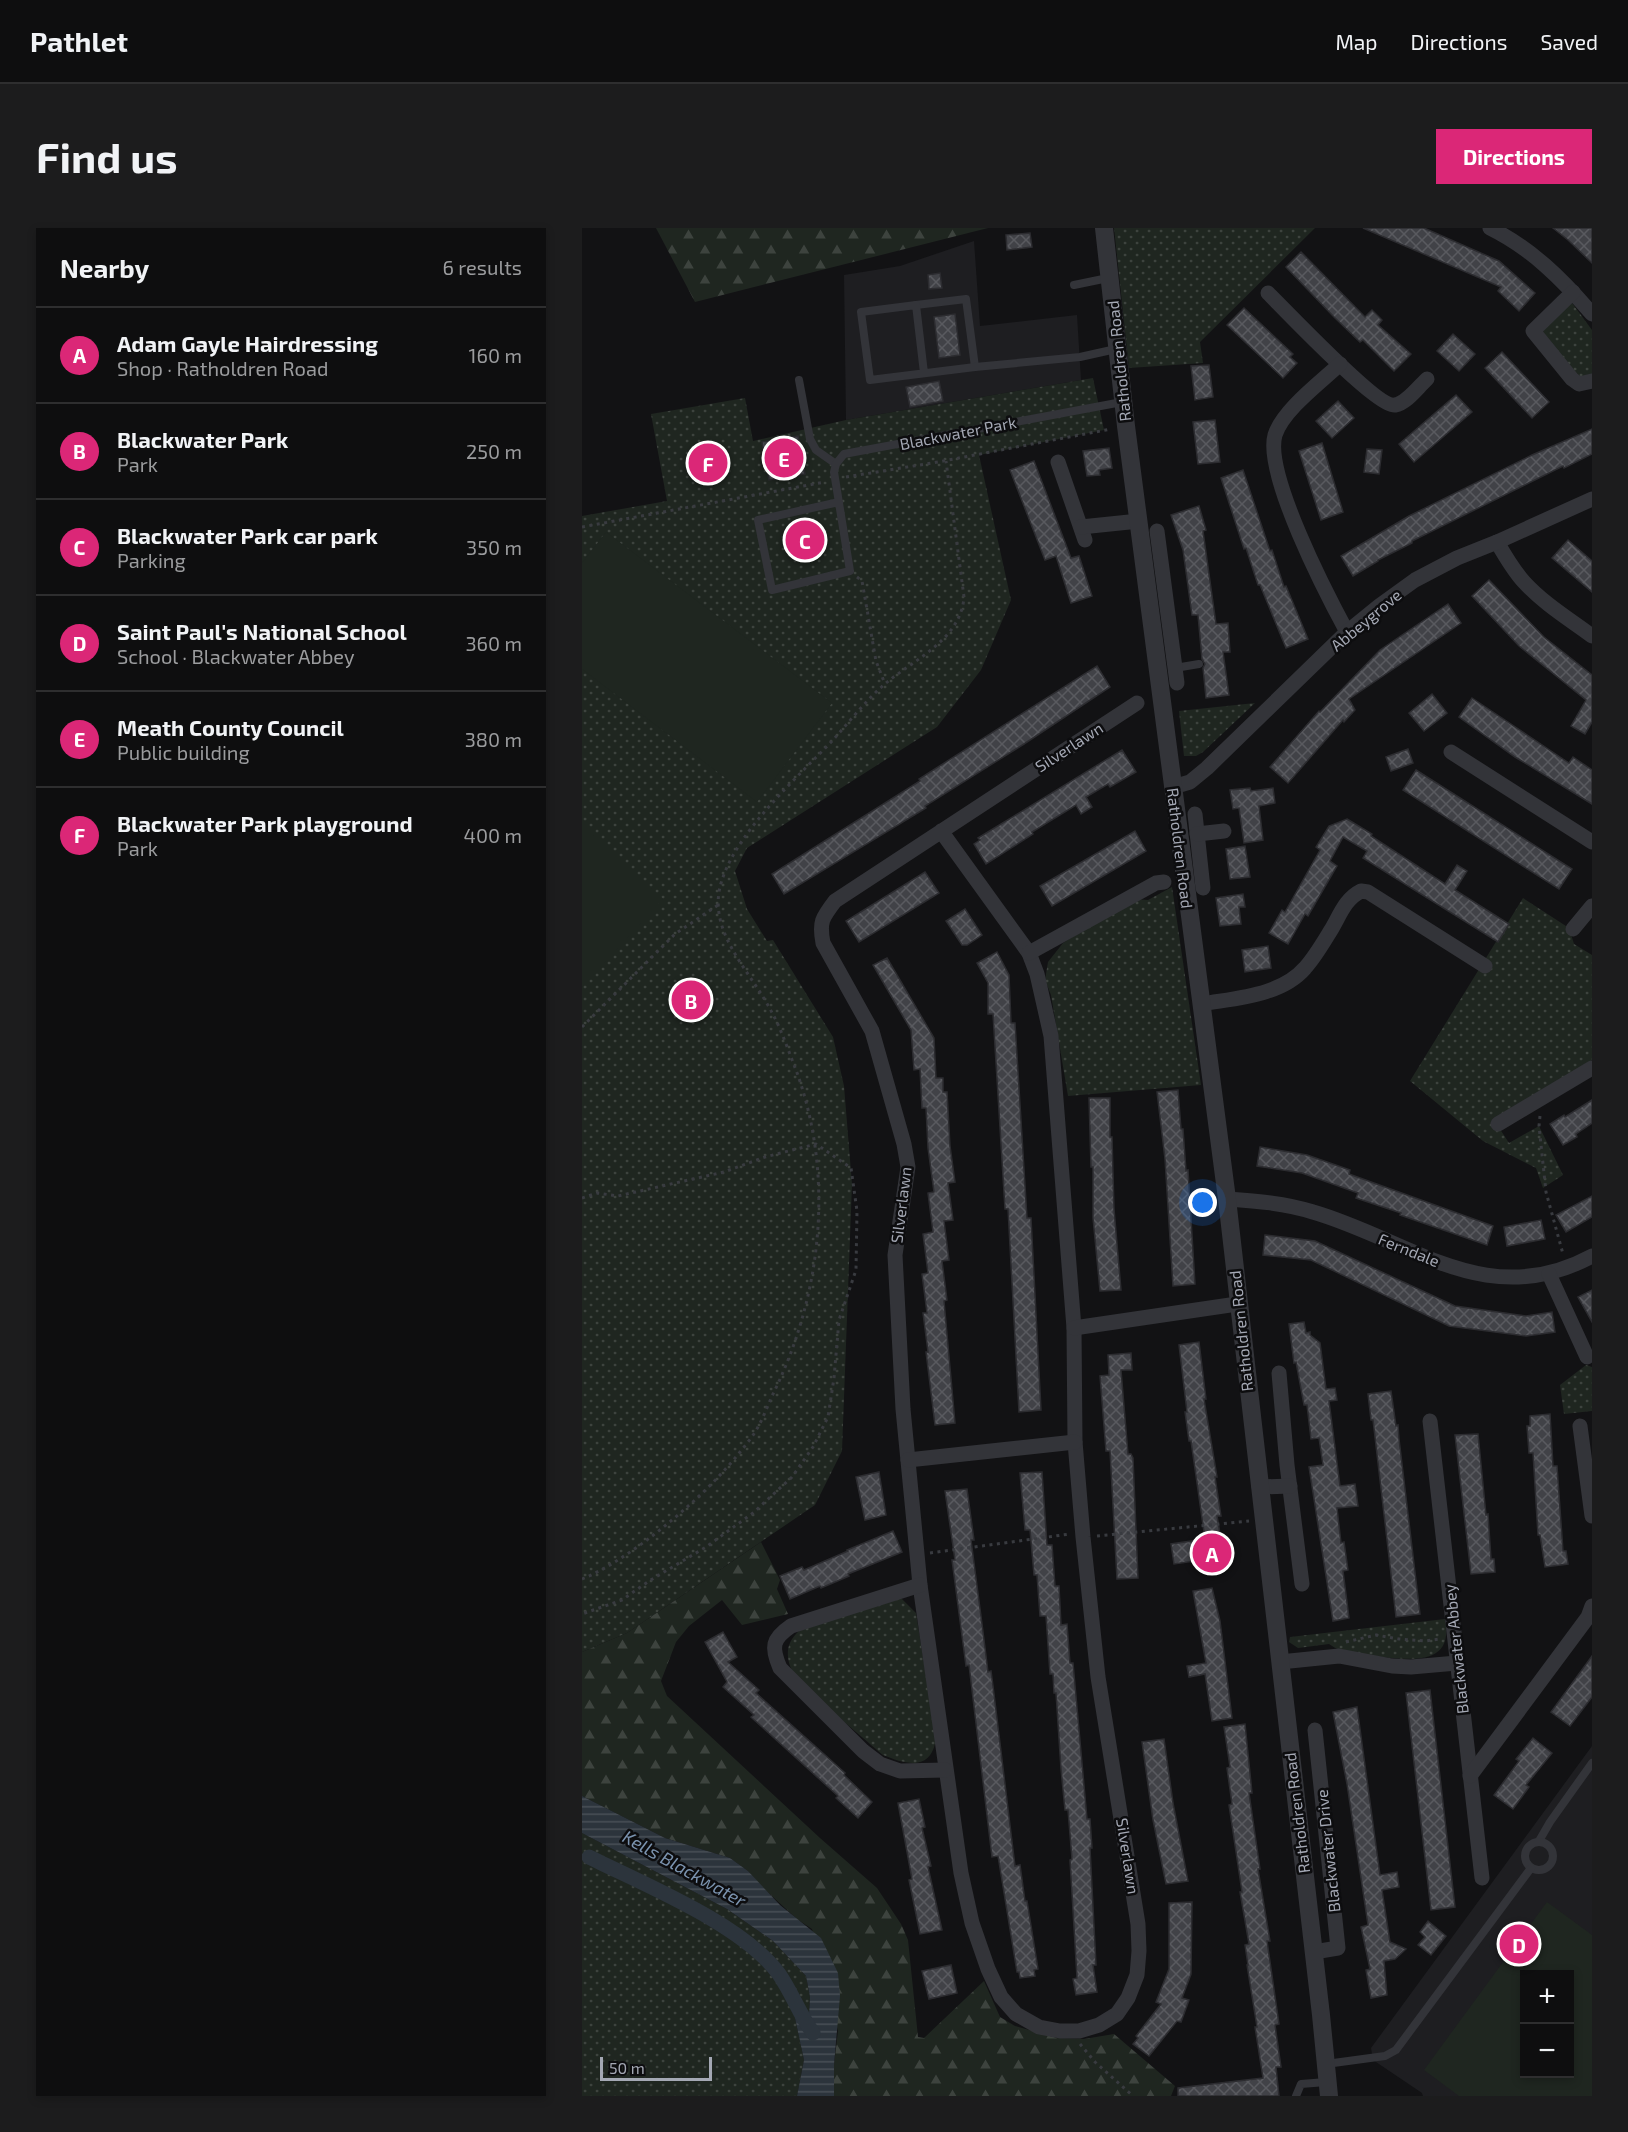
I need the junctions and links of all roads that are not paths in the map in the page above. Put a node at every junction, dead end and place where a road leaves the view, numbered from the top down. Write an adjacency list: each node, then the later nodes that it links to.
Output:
1 (1104, 228): 3 (street, Ratholdren Road)
2 (1490, 228): 6 (street)
3 (1110, 278): 4 (lane); 9 (street, Ratholdren Road)
4 (1074, 285)
5 (1268, 292): 10 (street)
6 (1572, 292): 8 (street); 15 (street)
7 (916, 305): 11 (lane); 12 (lane); 12 (lane)
8 (1592, 314)
9 (1118, 349): 11 (lane); 16 (street, Ratholdren Road)
10 (1340, 364): 13 (street); 25 (street)
11 (975, 367): 12 (lane)
12 (924, 373)
13 (1426, 379)
14 (799, 380): 18 (lane)
15 (1592, 381)
16 (1124, 402): 18 (lane, Blackwater Park); 21 (street, Ratholdren Road)
17 (1058, 462): 21 (street)
18 (836, 464): 20 (lane)
19 (1592, 499): 23 (street, Abbeygrove)
20 (839, 502): 20 (lane)
21 (1139, 521): 24 (street, Ratholdren Road)
22 (1157, 531): 24 (street, Ratholdren Road)
23 (1497, 542): 25 (street, Abbeygrove); 26 (street)
24 (1153, 565): 28 (street, Ratholdren Road); 31 (street, Ratholdren Road)
25 (1347, 632): 31 (street, Abbeygrove)
26 (1592, 636)
27 (1199, 664): 28 (lane)
28 (1176, 676)
29 (1137, 703): 33 (street, Silverlawn)
30 (1451, 752): 36 (street)
31 (1173, 787): 37 (street, Ratholdren Road)
32 (1195, 814): 35 (street)
33 (941, 831): 42 (street, Silverlawn); 57 (street, Silverlawn)
34 (1224, 831): 35 (street)
35 (1197, 834): 37 (street)
36 (1592, 842)
37 (1191, 862): 39 (street); 44 (street, Ratholdren Road)
38 (1164, 882): 42 (street)
39 (1203, 888)
40 (1592, 906): 41 (street)
41 (1573, 929)
42 (1029, 953): 51 (street, Silverlawn)
43 (1485, 966): 44 (street)
44 (1202, 1004): 47 (street, Ratholdren Road)
45 (1592, 1068): 46 (street)
46 (1498, 1124)
47 (1227, 1199): 49 (street, Ferndale); 50 (street, Ratholdren Road)
48 (1592, 1256): 49 (street, Ferndale)
49 (1549, 1274): 52 (street)
50 (1237, 1304): 51 (street); 59 (street, Ratholdren Road)
51 (1074, 1328): 56 (street, Silverlawn)
52 (1587, 1357)
53 (1279, 1373): 58 (street)
54 (1430, 1421): 65 (street, Blackwater Abbey)
55 (1580, 1426): 60 (street)
56 (1075, 1442): 57 (street); 68 (street, Silverlawn)
57 (908, 1460): 62 (street, Silverlawn)
58 (1290, 1486): 59 (street); 61 (street)
59 (1259, 1487): 64 (street, Ratholdren Road)
60 (1592, 1516)
61 (1302, 1584)
62 (920, 1585): 68 (street, Silverlawn); 68 (street)
63 (1592, 1606): 69 (street)
64 (1280, 1662): 65 (street); 73 (street, Ratholdren Road)
65 (1457, 1663): 69 (street, Blackwater Abbey)
66 (1315, 1730): 73 (street, Blackwater Drive)
67 (1592, 1763): 70 (lane)
68 (945, 1770)
69 (1470, 1776): 72 (street, Blackwater Abbey)
70 (1539, 1841): 71 (lane); 71 (lane)
71 (1531, 1868): 74 (lane)
72 (1482, 1878)
73 (1314, 1952): 74 (street, Ratholdren Road)
74 (1328, 2081): 75 (lane)
75 (1296, 2096)

